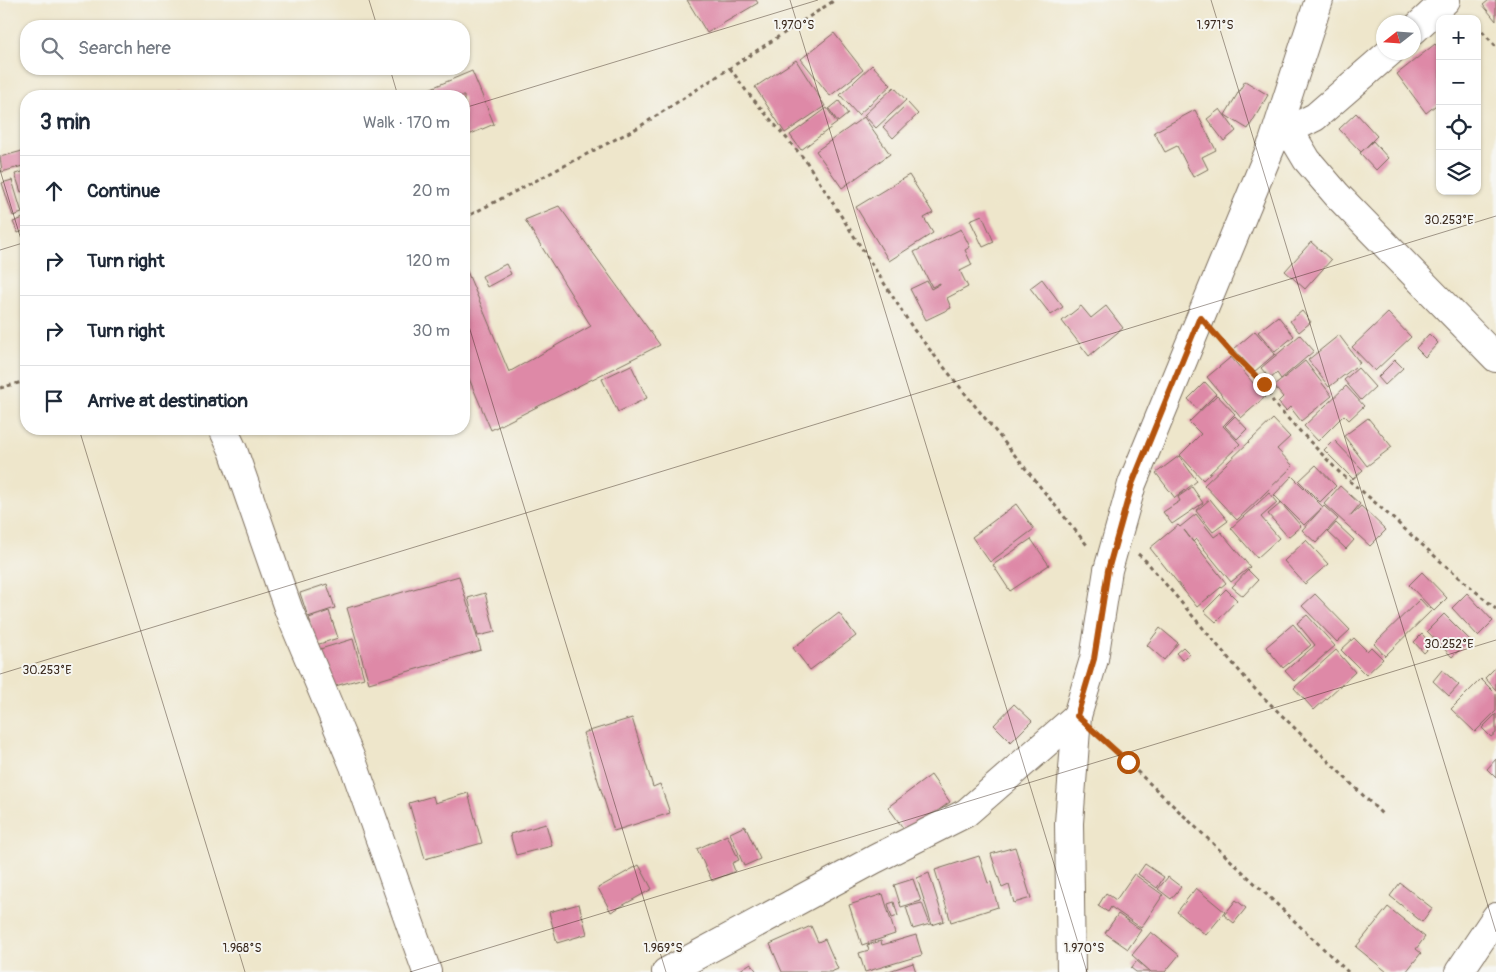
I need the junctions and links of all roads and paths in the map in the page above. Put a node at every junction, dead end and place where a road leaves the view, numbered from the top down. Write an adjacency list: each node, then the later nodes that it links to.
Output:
1 (835, 0): 8 (path)
2 (1319, 0): 9 (street)
3 (1446, 0): 4 (street)
4 (1421, 23)
5 (1481, 30): 6 (path)
6 (1496, 47)
7 (1381, 60): 9 (street)
8 (730, 68): 10 (path); 16 (path)
9 (1281, 136): 11 (street); 12 (street)
10 (470, 215)
11 (1200, 317): 16 (street); 17 (path)
12 (1496, 358)
13 (20, 383): 14 (path)
14 (0, 388)
15 (226, 435): 21 (street)
16 (1112, 559): 18 (street); 19 (path)
17 (1496, 609)
18 (1077, 716): 22 (street); 23 (street); 24 (path)
19 (1382, 814)
20 (1496, 917): 25 (street)
21 (427, 972)
22 (666, 972)
23 (1071, 972)
24 (1348, 972)
25 (1459, 972)

